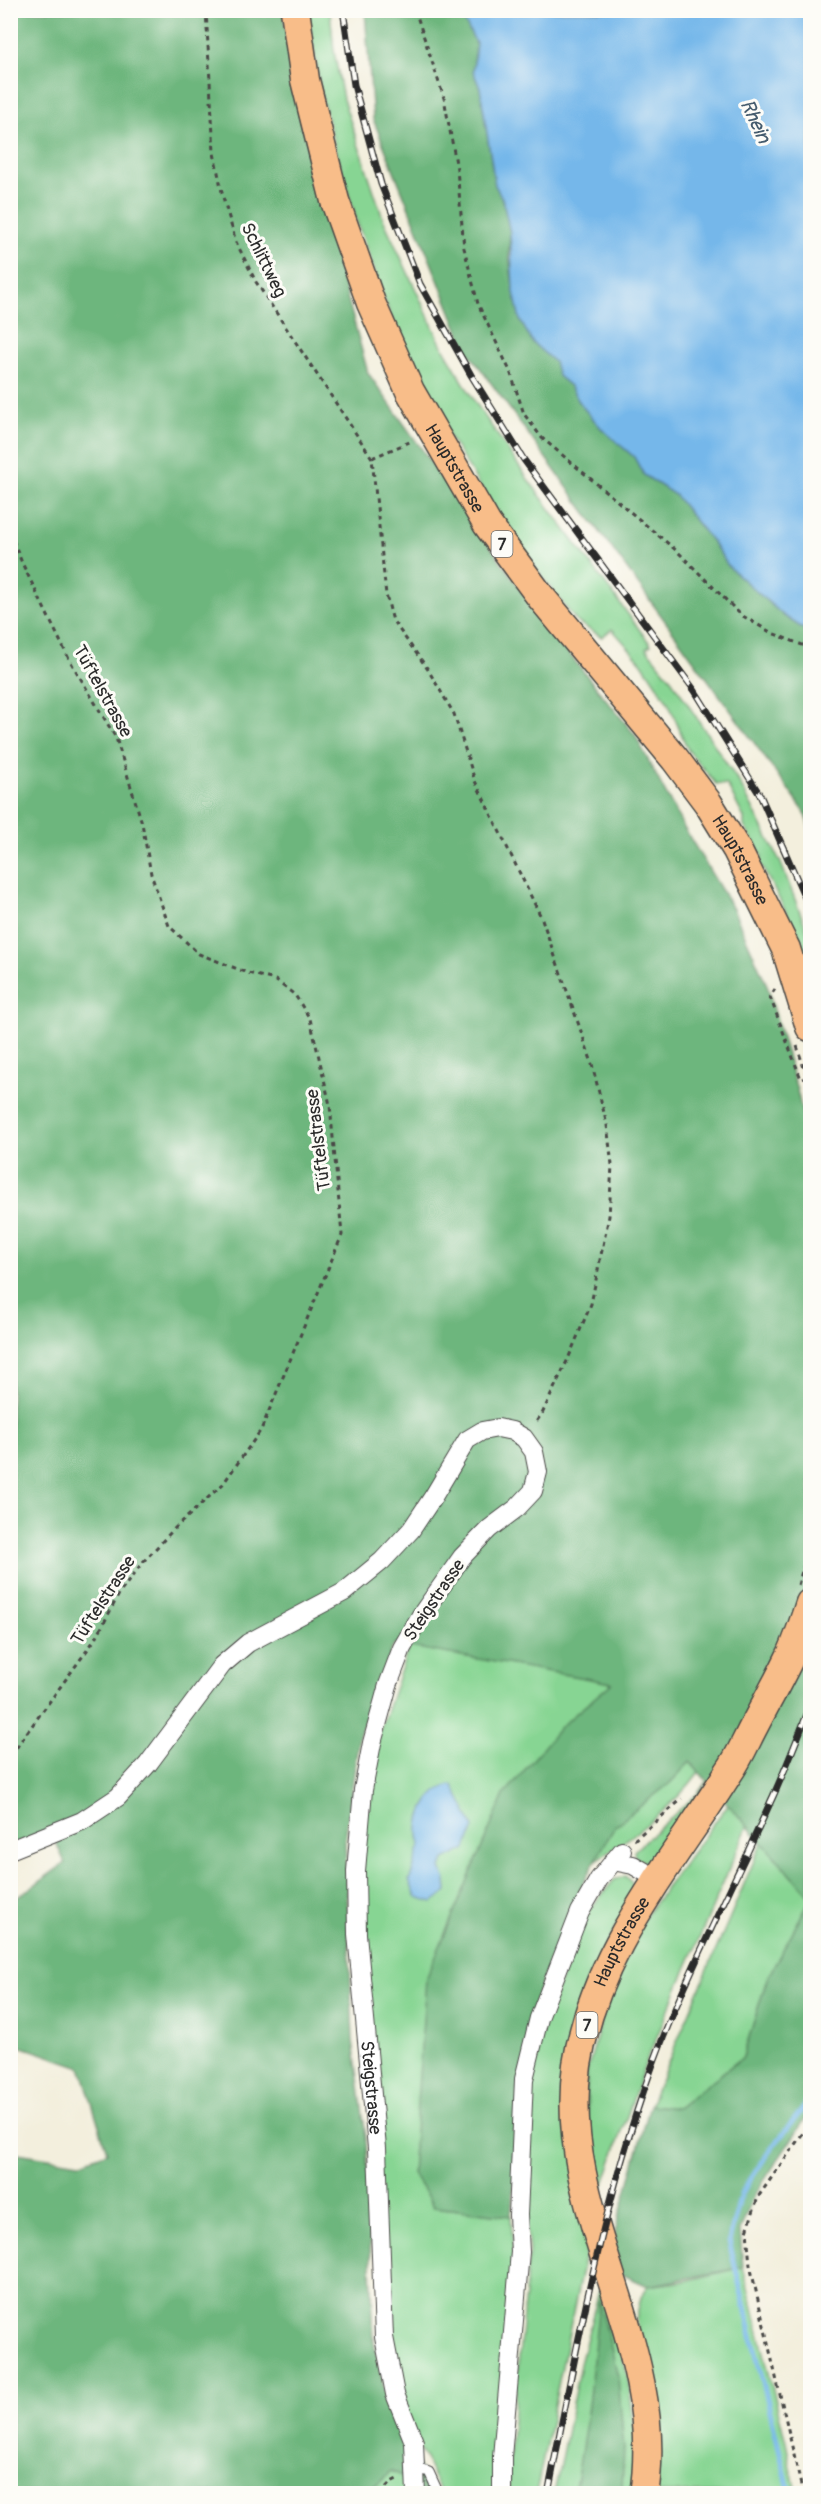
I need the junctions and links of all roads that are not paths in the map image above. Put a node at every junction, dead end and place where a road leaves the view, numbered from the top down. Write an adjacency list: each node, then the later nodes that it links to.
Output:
1 (295, 10): 2 (main road, Hauptstrasse / 7)
2 (810, 1027)
3 (804, 1594): 5 (main road, Hauptstrasse / 7)
4 (18, 1846): 6 (street, Steigstrasse)
5 (657, 1879): 9 (street); 10 (main road, Hauptstrasse / 7)
6 (417, 2468): 7 (street, Steigstrasse); 8 (lane)
7 (416, 2493)
8 (439, 2493)
9 (502, 2493)
10 (644, 2493)

